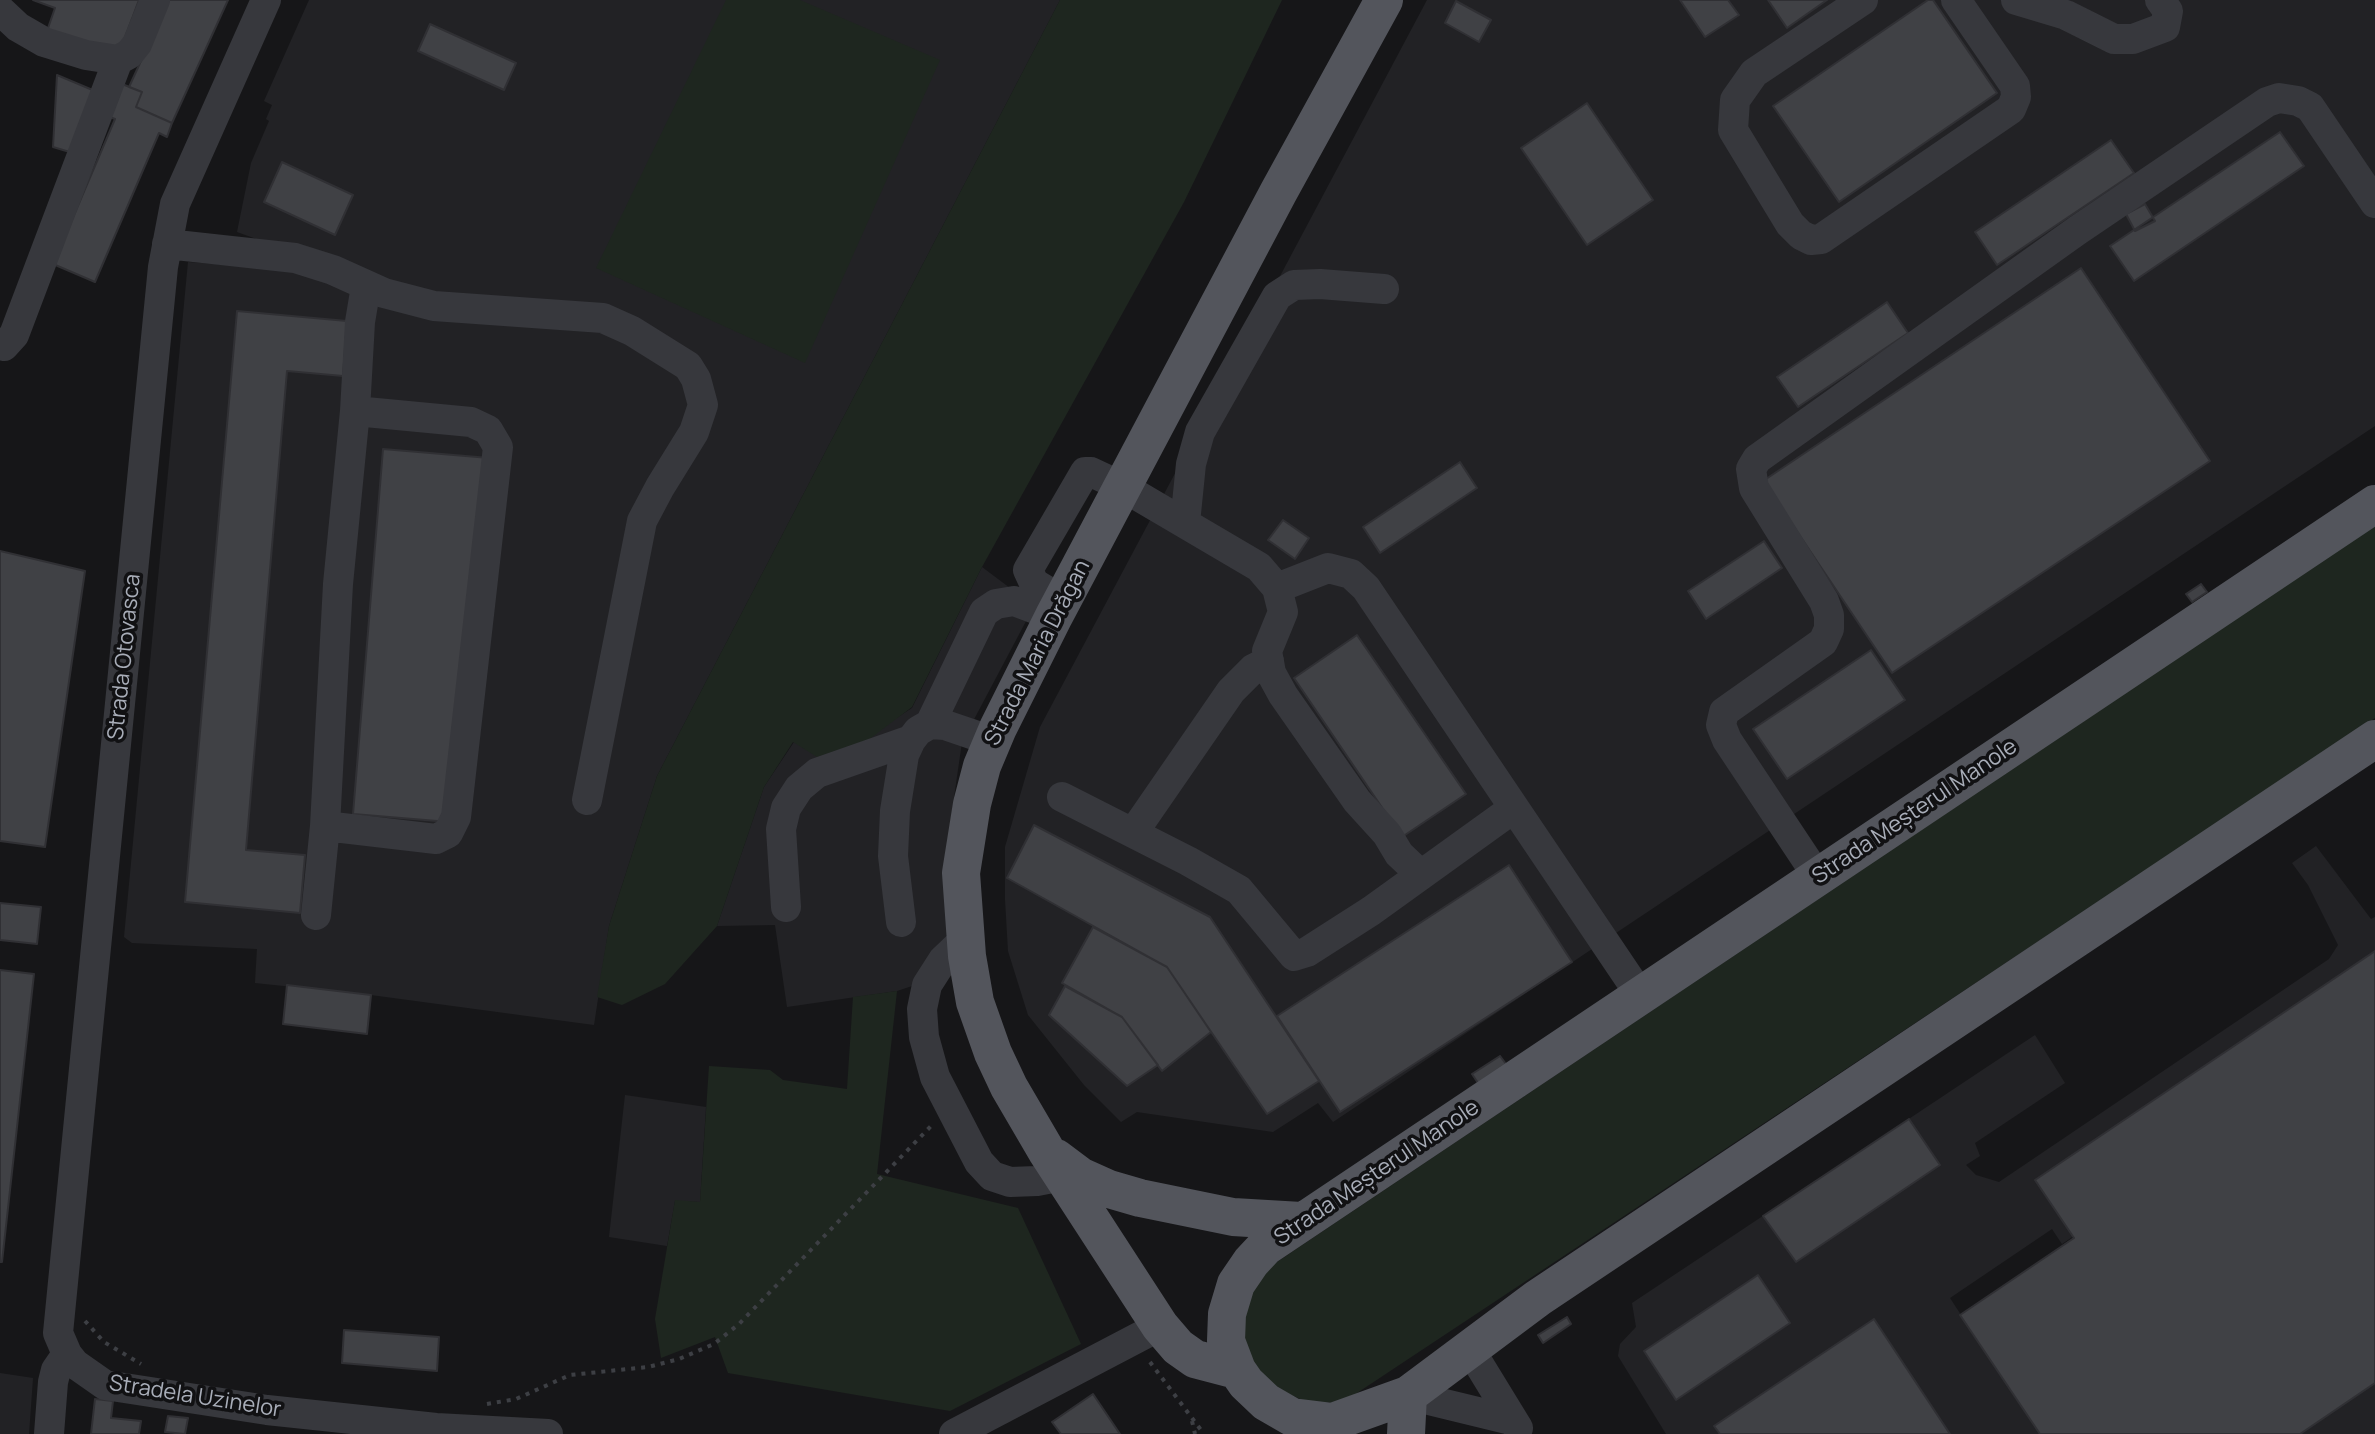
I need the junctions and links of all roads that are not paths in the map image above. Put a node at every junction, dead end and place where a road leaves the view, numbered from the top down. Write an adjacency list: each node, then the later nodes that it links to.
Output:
1 (155, 0): 9 (street)
2 (266, 0): 11 (street, Strada Otovasca)
3 (1384, 0): 16 (main road, Strada Maria Drăgan)
4 (1863, 0): 5 (street)
5 (1956, 0)
6 (2016, 0): 7 (street)
7 (2160, 0)
8 (0, 10): 9 (street)
9 (118, 60): 14 (street)
10 (2375, 203): 31 (street)
11 (167, 244): 12 (street); 40 (street, Strada Otovasca)
12 (366, 286): 15 (street); 26 (street)
13 (1384, 289): 18 (street)
14 (0, 345)
15 (355, 411): 28 (street); 28 (street)
16 (1123, 487): 18 (street); 20 (main road, Strada Maria Drăgan)
17 (2375, 504): 31 (main road, Strada Meșterul Manole)
18 (1185, 523): 19 (street)
19 (1277, 588): 21 (street); 27 (street)
20 (1058, 608): 22 (street); 24 (main road, Strada Maria Drăgan)
21 (1269, 661): 29 (street); 30 (street)
22 (921, 732): 24 (street); 32 (street); 34 (street)
23 (2375, 739): 42 (main road)
24 (992, 741): 35 (main road, Strada Maria Drăgan)
25 (1062, 797): 29 (street)
26 (587, 800)
27 (1514, 808): 30 (street); 36 (street)
28 (325, 826): 33 (street)
29 (1133, 833): 30 (street)
30 (1420, 874)
31 (1818, 877): 36 (main road, Strada Meșterul Manole)
32 (786, 907)
33 (316, 915)
34 (901, 922)
35 (965, 939): 37 (main road, Strada Maria Drăgan); 37 (street)
36 (1641, 996): 38 (main road, Strada Meșterul Manole)
37 (1055, 1164): 38 (main road); 41 (main road, Strada Maria Drăgan)
38 (1301, 1221): 39 (main road, Strada Meșterul Manole)
39 (1236, 1284): 41 (main road); 43 (main road, Strada Meșterul Manole)
40 (62, 1343): 47 (street, Stradela Uzinelor); 48 (street, Strada Otovasca)
41 (1154, 1343): 43 (main road, Strada Maria Drăgan); 46 (street)
42 (1469, 1348): 44 (main road); 45 (street)
43 (1241, 1377): 44 (main road); 50 (main road, Strada Meșterul Manole)
44 (1408, 1395): 45 (street); 51 (main road)
45 (1517, 1427)
46 (972, 1430)
47 (470, 1432): 49 (street, Stradela Uzinelor)
48 (49, 1434)
49 (548, 1434)
50 (1262, 1434)
51 (1406, 1434)

